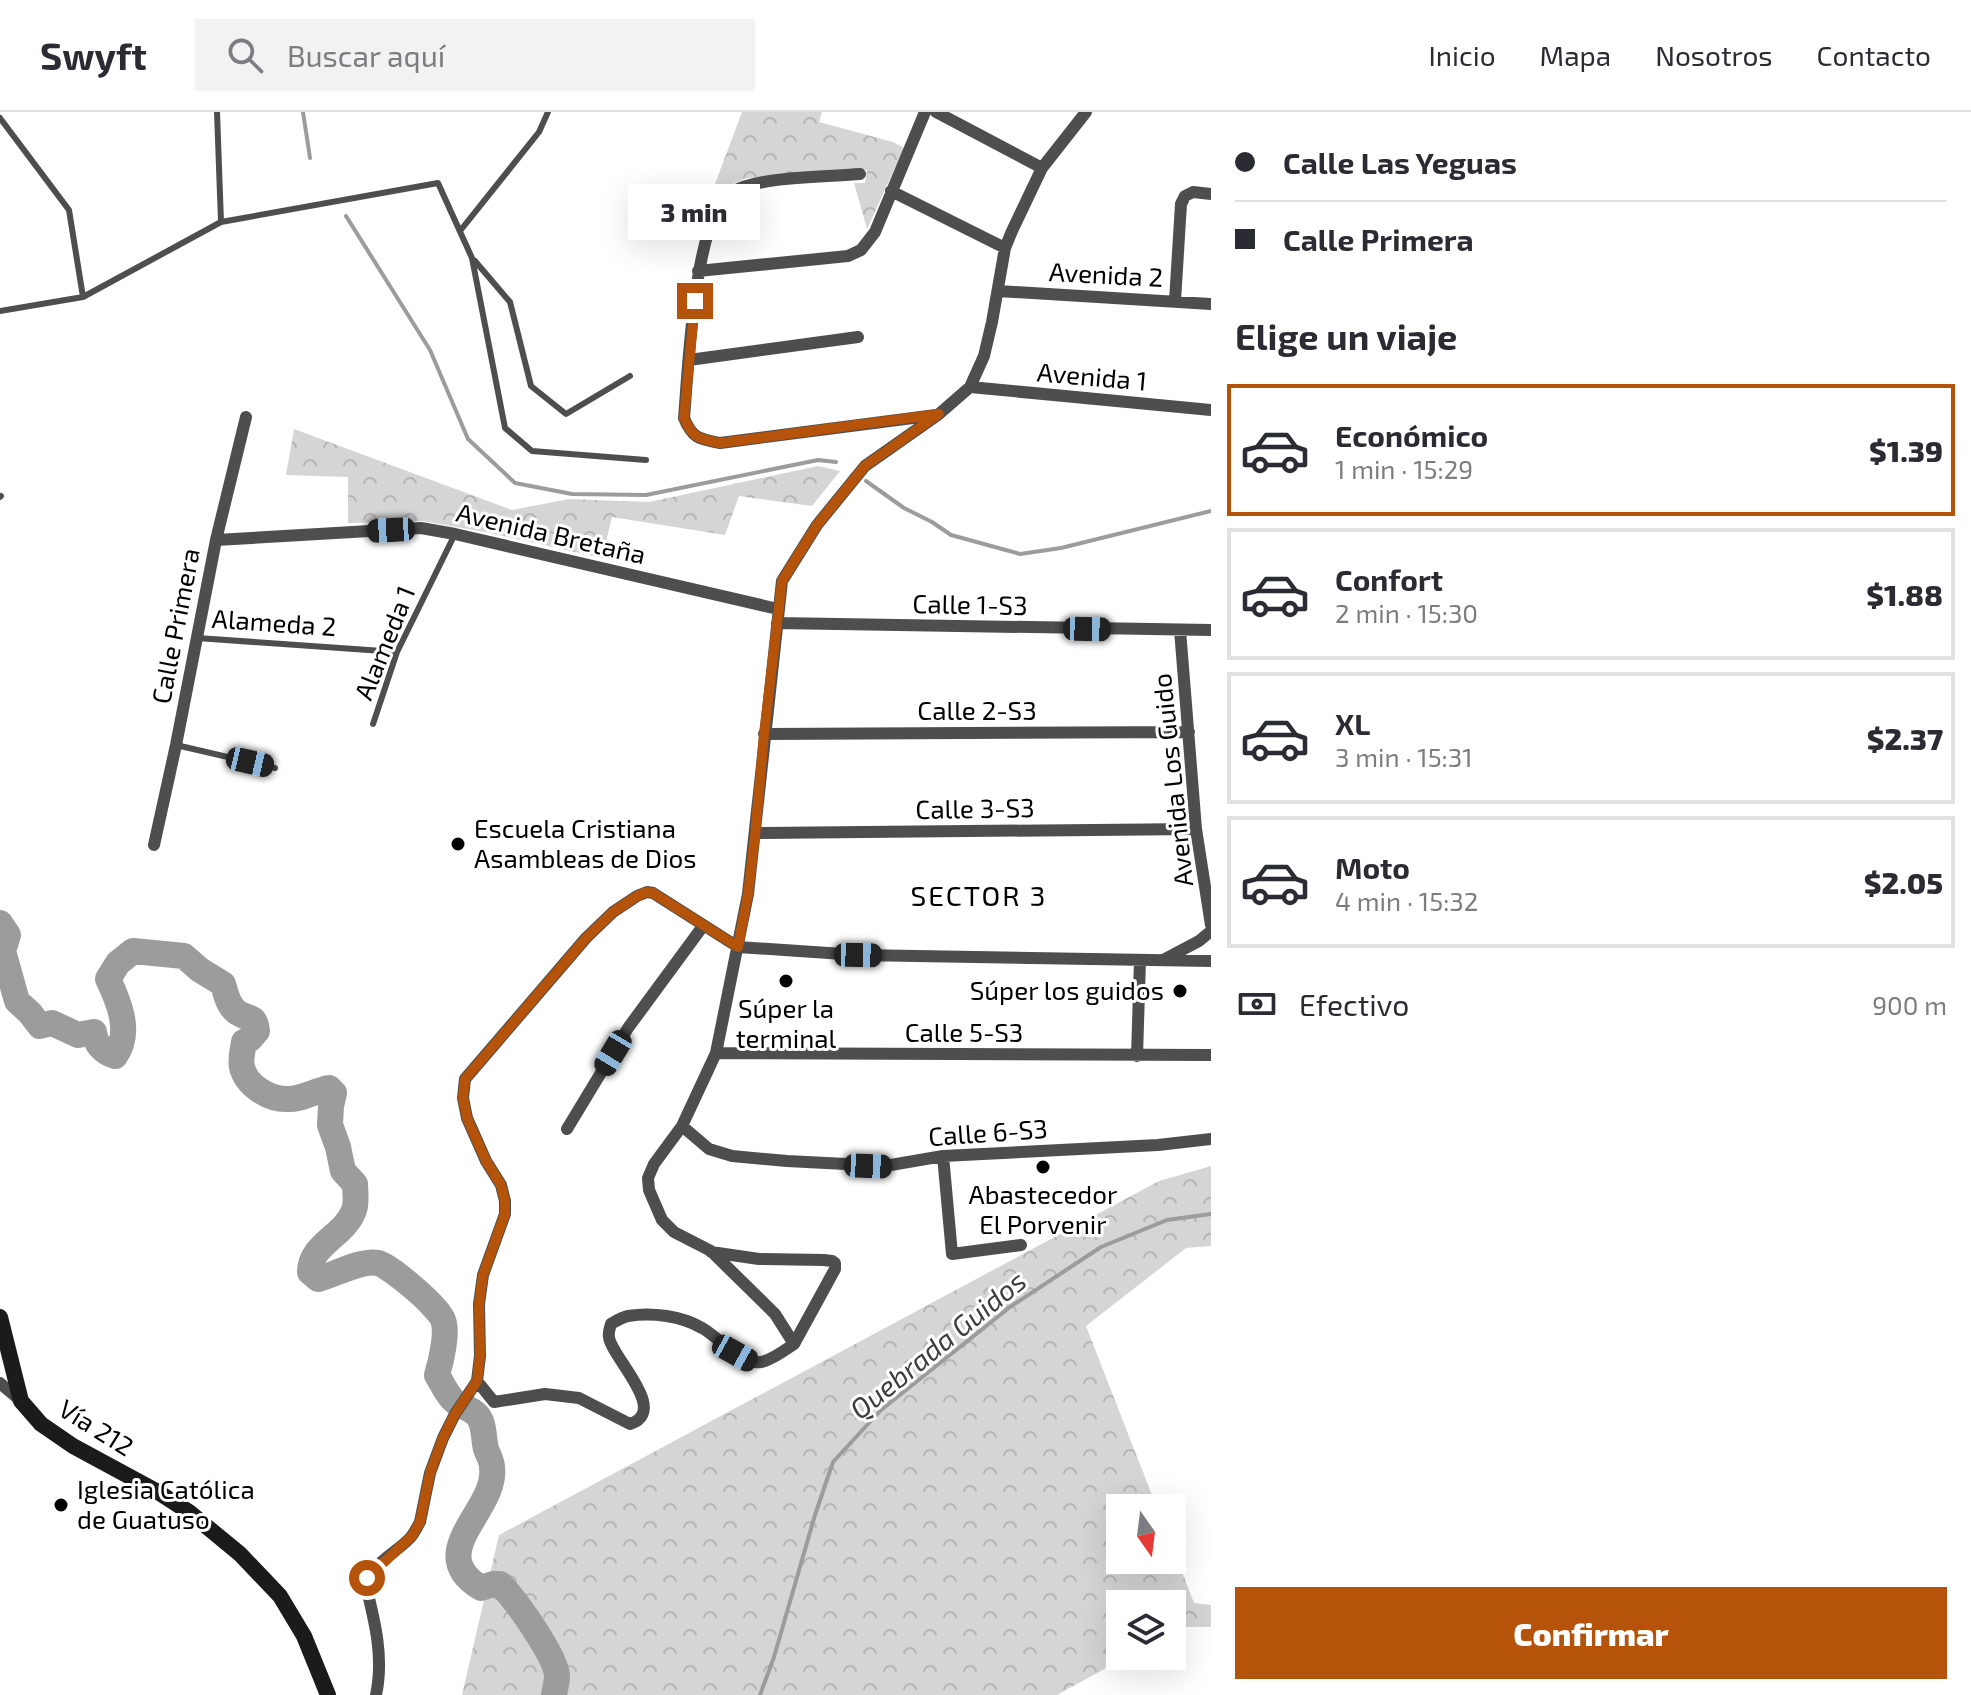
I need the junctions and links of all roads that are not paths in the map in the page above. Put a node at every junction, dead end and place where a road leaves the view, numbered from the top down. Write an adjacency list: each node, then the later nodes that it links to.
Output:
1 (217, 112): 11 (lane)
2 (548, 112): 12 (lane)
3 (925, 112): 9 (street)
4 (936, 112): 7 (street)
5 (1086, 112): 7 (street)
6 (0, 118): 17 (lane)
7 (1042, 168): 13 (street)
8 (860, 174): 15 (street)
9 (891, 191): 13 (street); 15 (street)
10 (1211, 194): 18 (street)
11 (221, 222): 12 (lane); 17 (lane)
12 (460, 231): 14 (lane)
13 (1005, 248): 16 (street)
14 (472, 258): 23 (lane); 28 (lane)
15 (698, 271): 22 (street)
16 (998, 291): 18 (street, Avenida 2); 24 (street)
17 (83, 297): 20 (lane)
18 (1175, 301): 19 (street, Avenida 2)
19 (1211, 304)
20 (0, 311)
21 (858, 337): 22 (street)
22 (689, 360): 26 (street)
23 (630, 376)
24 (970, 387): 25 (street, Avenida 1); 26 (street)
25 (1211, 410)
26 (939, 414): 31 (street)
27 (246, 417): 30 (street, Calle Primera)
28 (646, 460)
29 (455, 534): 30 (street, Avenida Bretaña); 31 (street, Avenida Bretaña); 36 (lane, Alameda 1)
30 (216, 540): 35 (street, Calle Primera)
31 (778, 609): 32 (street)
32 (777, 623): 33 (street, Calle 1-S3); 39 (street)
33 (1180, 630): 34 (street, Calle 1-S3); 38 (street, Avenida Los Guido)
34 (1211, 630)
35 (196, 638): 36 (lane, Alameda 2); 40 (street, Calle Primera)
36 (397, 652): 37 (lane, Alameda 1)
37 (373, 724)
38 (1189, 732): 39 (street, Calle 2-S3); 42 (street, Avenida Los Guido)
39 (764, 734): 43 (street)
40 (176, 745): 41 (lane); 44 (street, Calle Primera)
41 (275, 768)
42 (1196, 829): 43 (street, Calle 3-S3); 46 (street, Avenida Los Guido)
43 (755, 833): 47 (street)
44 (154, 845)
45 (703, 926): 47 (street); 55 (street); 63 (street)
46 (1211, 928): 50 (street)
47 (738, 947): 48 (street); 51 (street)
48 (1140, 960): 50 (street); 53 (street)
49 (1211, 961): 50 (street)
50 (1158, 962)
51 (716, 1053): 53 (street, Calle 5-S3); 54 (street)
52 (1211, 1055): 53 (street, Calle 5-S3)
53 (1137, 1056)
54 (682, 1126): 57 (street, Calle 6-S3); 59 (street)
55 (567, 1129)
56 (1211, 1139): 57 (street, Calle 6-S3)
57 (943, 1156): 58 (street)
58 (1021, 1245)
59 (711, 1251): 61 (street); 61 (street)
60 (0, 1317): 62 (main road, Vía 212)
61 (794, 1344): 63 (street)
62 (4, 1350): 65 (main road, Vía 212)
63 (477, 1381): 67 (street)
64 (0, 1383): 65 (street)
65 (21, 1401): 66 (main road, Vía 212)
66 (328, 1695)
67 (376, 1695)

